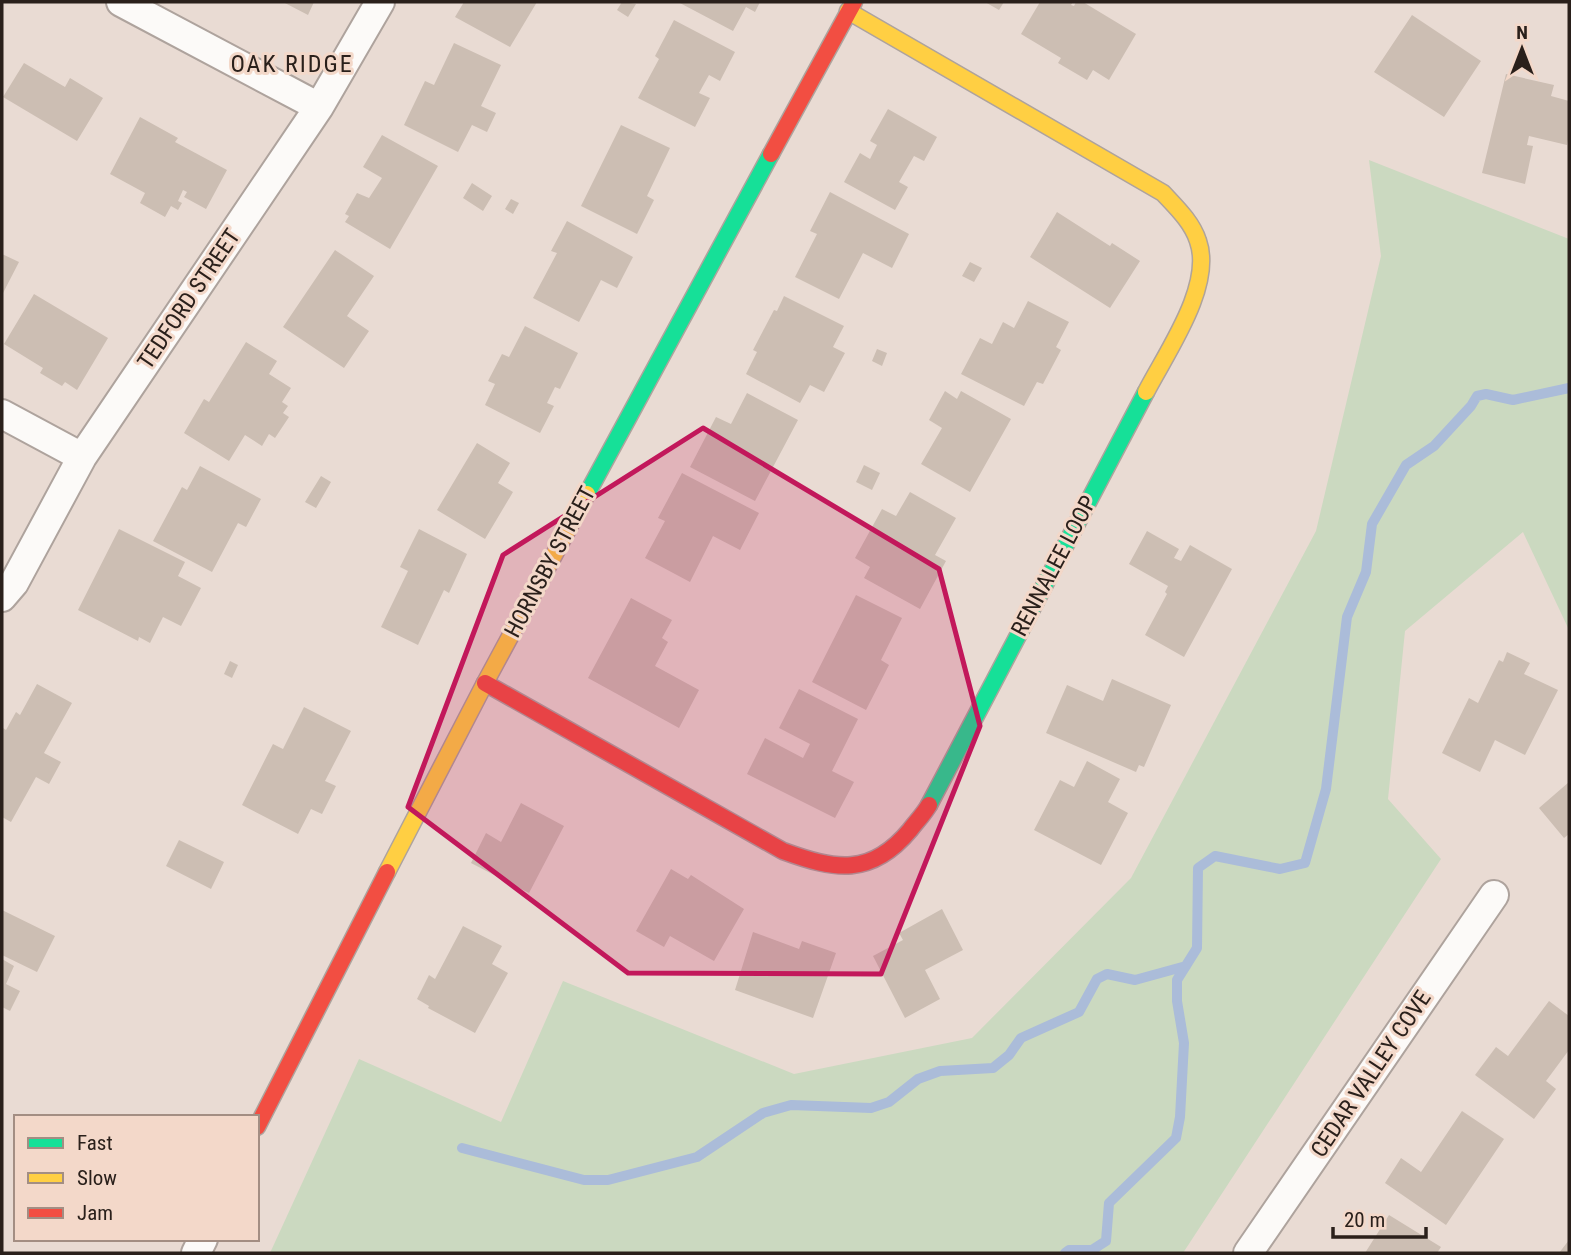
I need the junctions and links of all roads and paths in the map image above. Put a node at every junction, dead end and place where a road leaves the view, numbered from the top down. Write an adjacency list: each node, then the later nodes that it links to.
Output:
1 (121, 2): 4 (street)
2 (380, 2): 4 (street, TEDFORD STREET)
3 (851, 6): 8 (street, HORNSBY STREET); 8 (street, RENNALEE LOOP)
4 (319, 107): 6 (street, TEDFORD STREET)
5 (2, 414): 6 (street)
6 (82, 457): 7 (street, TEDFORD STREET)
7 (2, 597)
8 (485, 683): 10 (street, HORNSBY STREET)
9 (1494, 895): 11 (street, CEDAR VALLEY COVE)
10 (259, 1123)
11 (1248, 1253)

